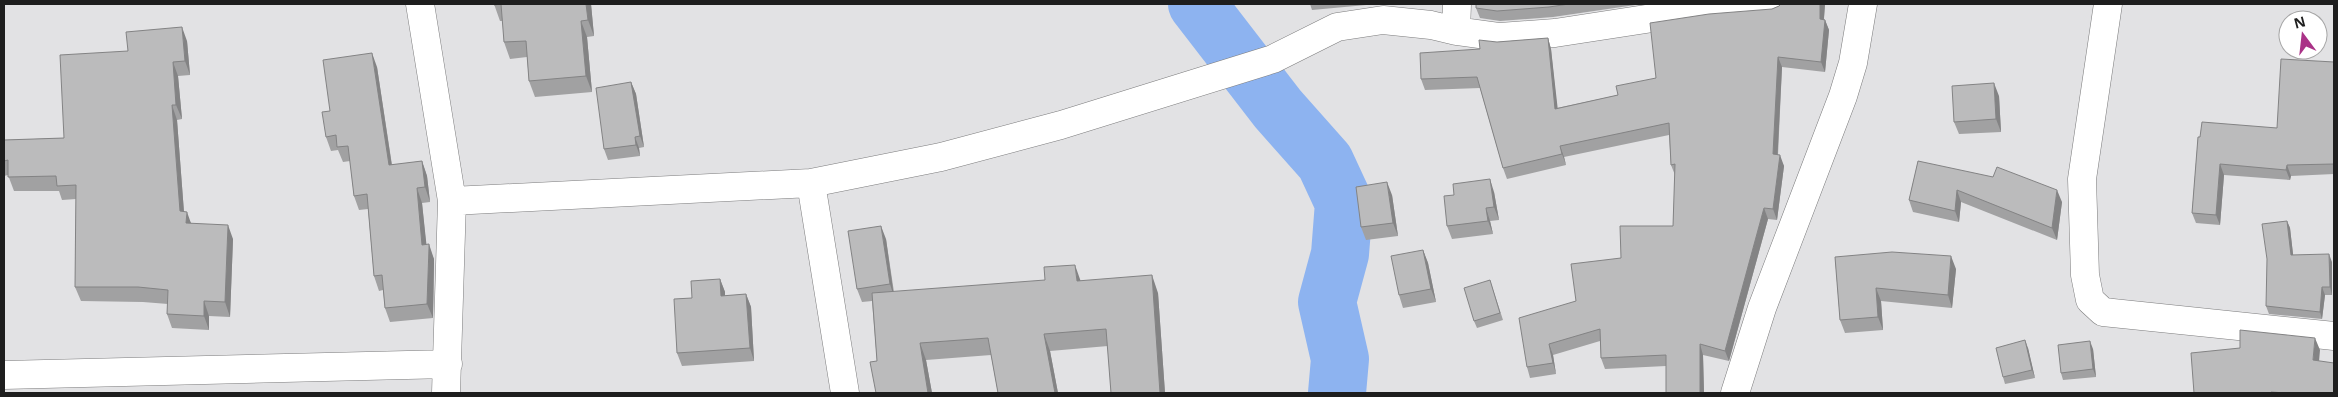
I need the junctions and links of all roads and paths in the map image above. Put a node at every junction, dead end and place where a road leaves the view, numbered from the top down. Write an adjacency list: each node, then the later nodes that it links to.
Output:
1 (420, 4): 8 (street)
2 (1457, 4): 6 (street)
3 (1774, 4): 6 (street)
4 (1864, 4): 14 (street)
5 (2108, 4): 9 (street)
6 (1456, 32): 7 (street)
7 (811, 183): 8 (street); 13 (street)
8 (452, 201): 10 (street)
9 (2334, 336)
10 (448, 364): 11 (street); 12 (street)
11 (4, 375)
12 (446, 393)
13 (845, 393)
14 (1735, 393)

